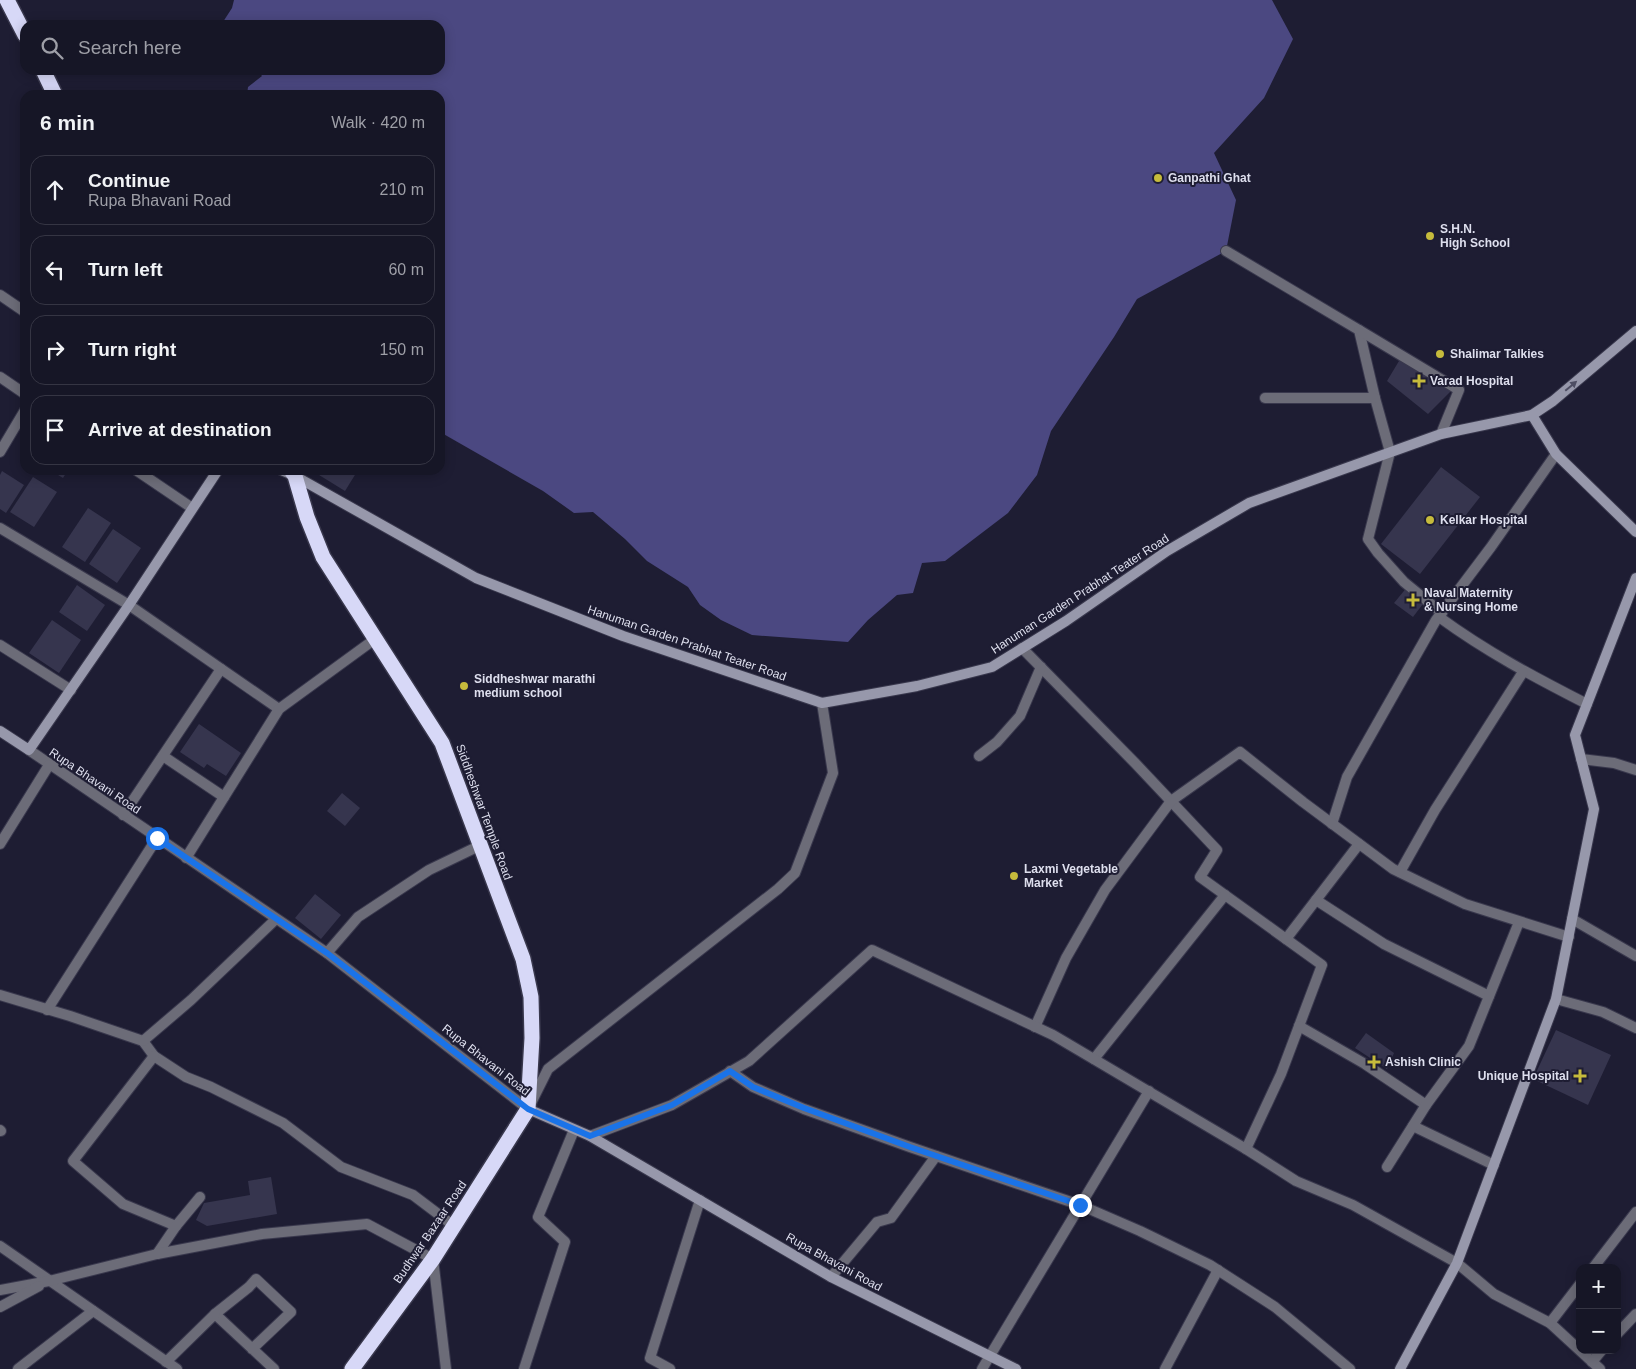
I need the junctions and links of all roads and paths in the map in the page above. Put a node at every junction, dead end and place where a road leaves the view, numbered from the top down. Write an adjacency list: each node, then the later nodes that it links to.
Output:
1 (7, 0): 2 (highway)
2 (20, 25)
3 (45, 75): 4 (highway)
4 (53, 90)
5 (1226, 250): 8 (street)
6 (0, 295): 7 (street)
7 (20, 309)
8 (1359, 330): 13 (street); 16 (street)
9 (1636, 331): 14 (street, Hanuman Garden Prabhat Teater Road, one-way to 9)
10 (0, 377): 11 (street)
11 (20, 391)
12 (1265, 398): 13 (street)
13 (1375, 398): 18 (street)
14 (1532, 415): 16 (street, Hanuman Garden Prabhat Teater Road); 19 (street)
15 (20, 418): 17 (street)
16 (1441, 434): 18 (street, Hanuman Garden Prabhat Teater Road)
17 (0, 452)
18 (1390, 452): 29 (street); 32 (street, Hanuman Garden Prabhat Teater Road)
19 (1556, 454): 26 (street); 29 (street)
20 (143, 475): 24 (street)
21 (215, 475): 24 (street)
22 (294, 475): 30 (highway, Siddheshwar Temple Road)
23 (296, 475): 37 (street, Hanuman Garden Prabhat Teater Road)
24 (192, 508): 28 (street)
25 (0, 528): 28 (street)
26 (1636, 532)
27 (1636, 578): 38 (street)
28 (129, 605): 34 (street); 36 (street)
29 (1440, 615): 35 (street); 50 (street)
30 (376, 639): 39 (street); 54 (highway, Siddheshwar Temple Road)
31 (0, 645): 36 (street)
32 (1022, 648): 33 (street); 37 (street, Hanuman Garden Prabhat Teater Road)
33 (1041, 667): 43 (street); 48 (street)
34 (221, 669): 39 (street); 42 (street)
35 (1523, 672): 38 (street); 56 (street)
36 (71, 690): 41 (street)
37 (822, 703): 79 (street)
38 (1587, 704): 44 (street)
39 (278, 709): 47 (street)
40 (0, 731): 41 (street, Rupa Bhavani Road)
41 (29, 750): 45 (street, Rupa Bhavani Road)
42 (163, 756): 47 (street); 49 (street)
43 (979, 756)
44 (1581, 759): 46 (street); 60 (street)
45 (49, 765): 49 (street, Rupa Bhavani Road); 52 (street)
46 (1636, 770)
47 (224, 797): 55 (street)
48 (1171, 801): 50 (street); 57 (street); 71 (street)
49 (123, 815): 51 (street, Rupa Bhavani Road)
50 (1332, 824): 53 (street)
51 (157, 838): 55 (street, Rupa Bhavani Road); 69 (street)
52 (0, 844)
53 (1359, 844): 56 (street); 58 (street)
54 (481, 845): 64 (street); 79 (highway, Siddheshwar Temple Road)
55 (186, 858): 59 (street, Rupa Bhavani Road)
56 (1400, 872): 61 (street)
57 (1225, 895): 63 (street); 75 (street)
58 (1316, 900): 63 (street); 67 (street)
59 (276, 919): 64 (street, Rupa Bhavani Road); 73 (street)
60 (1572, 920): 62 (street); 65 (street)
61 (1519, 922): 62 (street); 67 (street)
62 (1569, 937): 68 (street)
63 (1286, 939): 70 (street)
64 (327, 953): 79 (street, Rupa Bhavani Road)
65 (1636, 956)
66 (0, 995): 69 (street)
67 (1489, 996): 78 (street)
68 (1556, 999): 72 (street); 85 (street)
69 (47, 1010): 73 (street)
70 (1299, 1026): 78 (street); 83 (street)
71 (1034, 1027): 75 (street); 76 (street)
72 (1636, 1028)
73 (143, 1041): 74 (street)
74 (154, 1056): 91 (street); 92 (street)
75 (1094, 1060): 77 (street)
76 (730, 1071): 82 (street); 84 (street)
77 (1149, 1092): 83 (street); 89 (street)
78 (1426, 1105): 80 (street)
79 (528, 1109): 81 (street, Rupa Bhavani Road); 92 (highway, Budhwar Bazaar Road)
80 (1413, 1126): 85 (street); 86 (street)
81 (574, 1130): 82 (street, Rupa Bhavani Road); 119 (street)
82 (590, 1136): 88 (street, Rupa Bhavani Road)
83 (1246, 1149): 96 (street)
84 (936, 1156): 89 (street); 99 (street)
85 (1494, 1165): 96 (street)
86 (1387, 1167)
87 (200, 1196): 91 (street)
88 (700, 1200): 99 (street, Rupa Bhavani Road); 113 (street)
89 (1080, 1205): 98 (street); 110 (street)
90 (1636, 1212): 97 (street)
91 (176, 1226): 94 (street)
92 (454, 1226): 95 (highway, Budhwar Bazaar Road)
93 (0, 1246): 100 (street)
94 (157, 1254): 95 (street); 100 (street)
95 (433, 1259): 117 (highway, Budhwar Bazaar Road); 118 (street)
96 (1457, 1263): 107 (street); 124 (street)
97 (1596, 1264)
98 (1218, 1270): 122 (street); 123 (street)
99 (832, 1277): 110 (street, Rupa Bhavani Road)
100 (49, 1281): 102 (street); 103 (street); 104 (street)
101 (1576, 1289): 107 (street)
102 (0, 1290)
103 (0, 1307)
104 (94, 1312): 111 (street); 114 (street)
105 (214, 1314): 109 (street); 109 (street); 111 (street)
106 (1636, 1314): 108 (street)
107 (1550, 1323): 112 (street)
108 (1621, 1330)
109 (252, 1349): 116 (street)
110 (990, 1356): 120 (street); 121 (street, Rupa Bhavani Road)
111 (166, 1362): 115 (street)
112 (1596, 1365)
113 (666, 1368)
114 (18, 1369)
115 (177, 1369)
116 (274, 1369)
117 (352, 1369)
118 (446, 1369)
119 (524, 1369)
120 (982, 1369)
121 (1016, 1369)
122 (1165, 1369)
123 (1350, 1369)
124 (1400, 1369)

